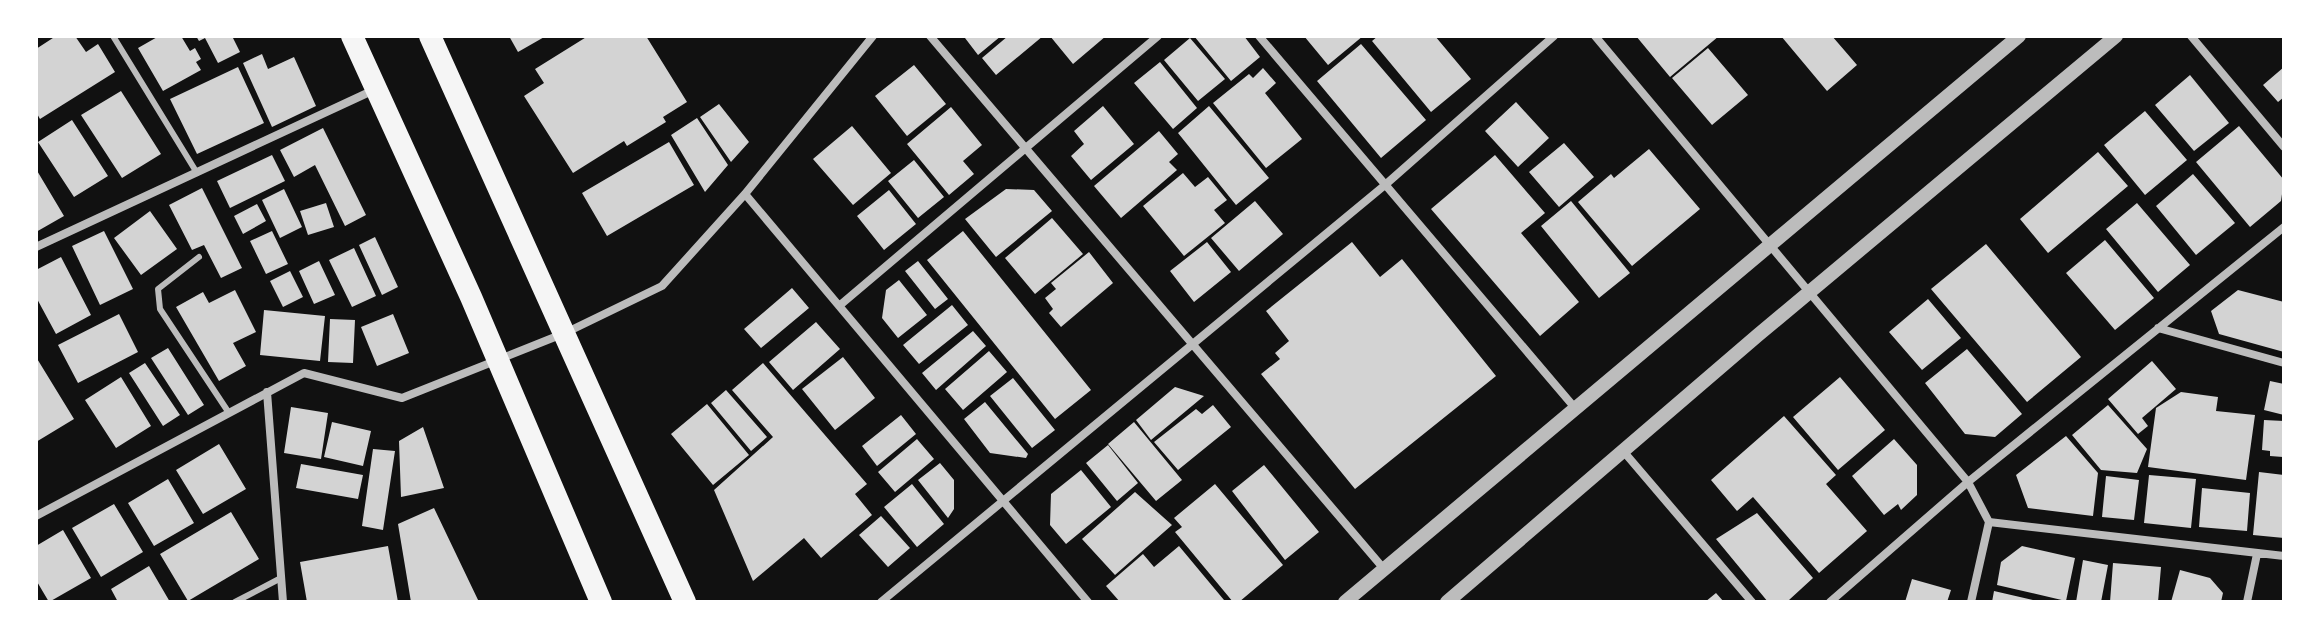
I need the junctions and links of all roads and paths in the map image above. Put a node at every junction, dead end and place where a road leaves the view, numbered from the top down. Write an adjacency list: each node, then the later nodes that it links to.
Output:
1 (113, 36): 16 (lane)
2 (352, 36): 13 (highway)
3 (430, 36): 26 (highway)
4 (873, 36): 18 (street)
5 (930, 36): 15 (street)
6 (1158, 36): 15 (street)
7 (1259, 36): 17 (street)
8 (1554, 36): 17 (street)
9 (1595, 36): 20 (street)
10 (2019, 36): 20 (street)
11 (2116, 36): 23 (street)
12 (2191, 36): 14 (street)
13 (377, 89): 16 (street); 28 (highway)
14 (2284, 147)
15 (1027, 148): 24 (street); 27 (street)
16 (197, 173): 21 (street)
17 (1385, 185): 27 (street); 31 (street)
18 (745, 194): 24 (street); 26 (street)
19 (2284, 227): 25 (street)
20 (1770, 246): 23 (street); 31 (street)
21 (36, 247)
22 (199, 257): 32 (lane)
23 (1811, 292): 33 (street); 34 (street)
24 (839, 306): 35 (street)
25 (2158, 328): 29 (street); 34 (street)
26 (565, 333): 28 (street); 45 (highway)
27 (1191, 344): 35 (street); 40 (street)
28 (498, 360): 30 (street); 44 (highway)
29 (2284, 363)
30 (267, 392): 32 (street); 41 (street)
31 (1575, 408): 40 (street)
32 (229, 413): 36 (street)
33 (1624, 452): 49 (street); 50 (street)
34 (1968, 482): 37 (street); 51 (street)
35 (1003, 500): 46 (street); 47 (street)
36 (36, 516)
37 (1989, 522): 38 (street); 52 (street)
38 (2257, 554): 39 (street); 53 (street)
39 (2284, 556)
40 (1384, 569): 48 (street)
41 (281, 578): 42 (lane); 43 (street)
42 (235, 602)
43 (283, 602)
44 (601, 602)
45 (685, 602)
46 (881, 602)
47 (1088, 602)
48 (1345, 602)
49 (1447, 602)
50 (1752, 602)
51 (1830, 602)
52 (1971, 602)
53 (2247, 602)

